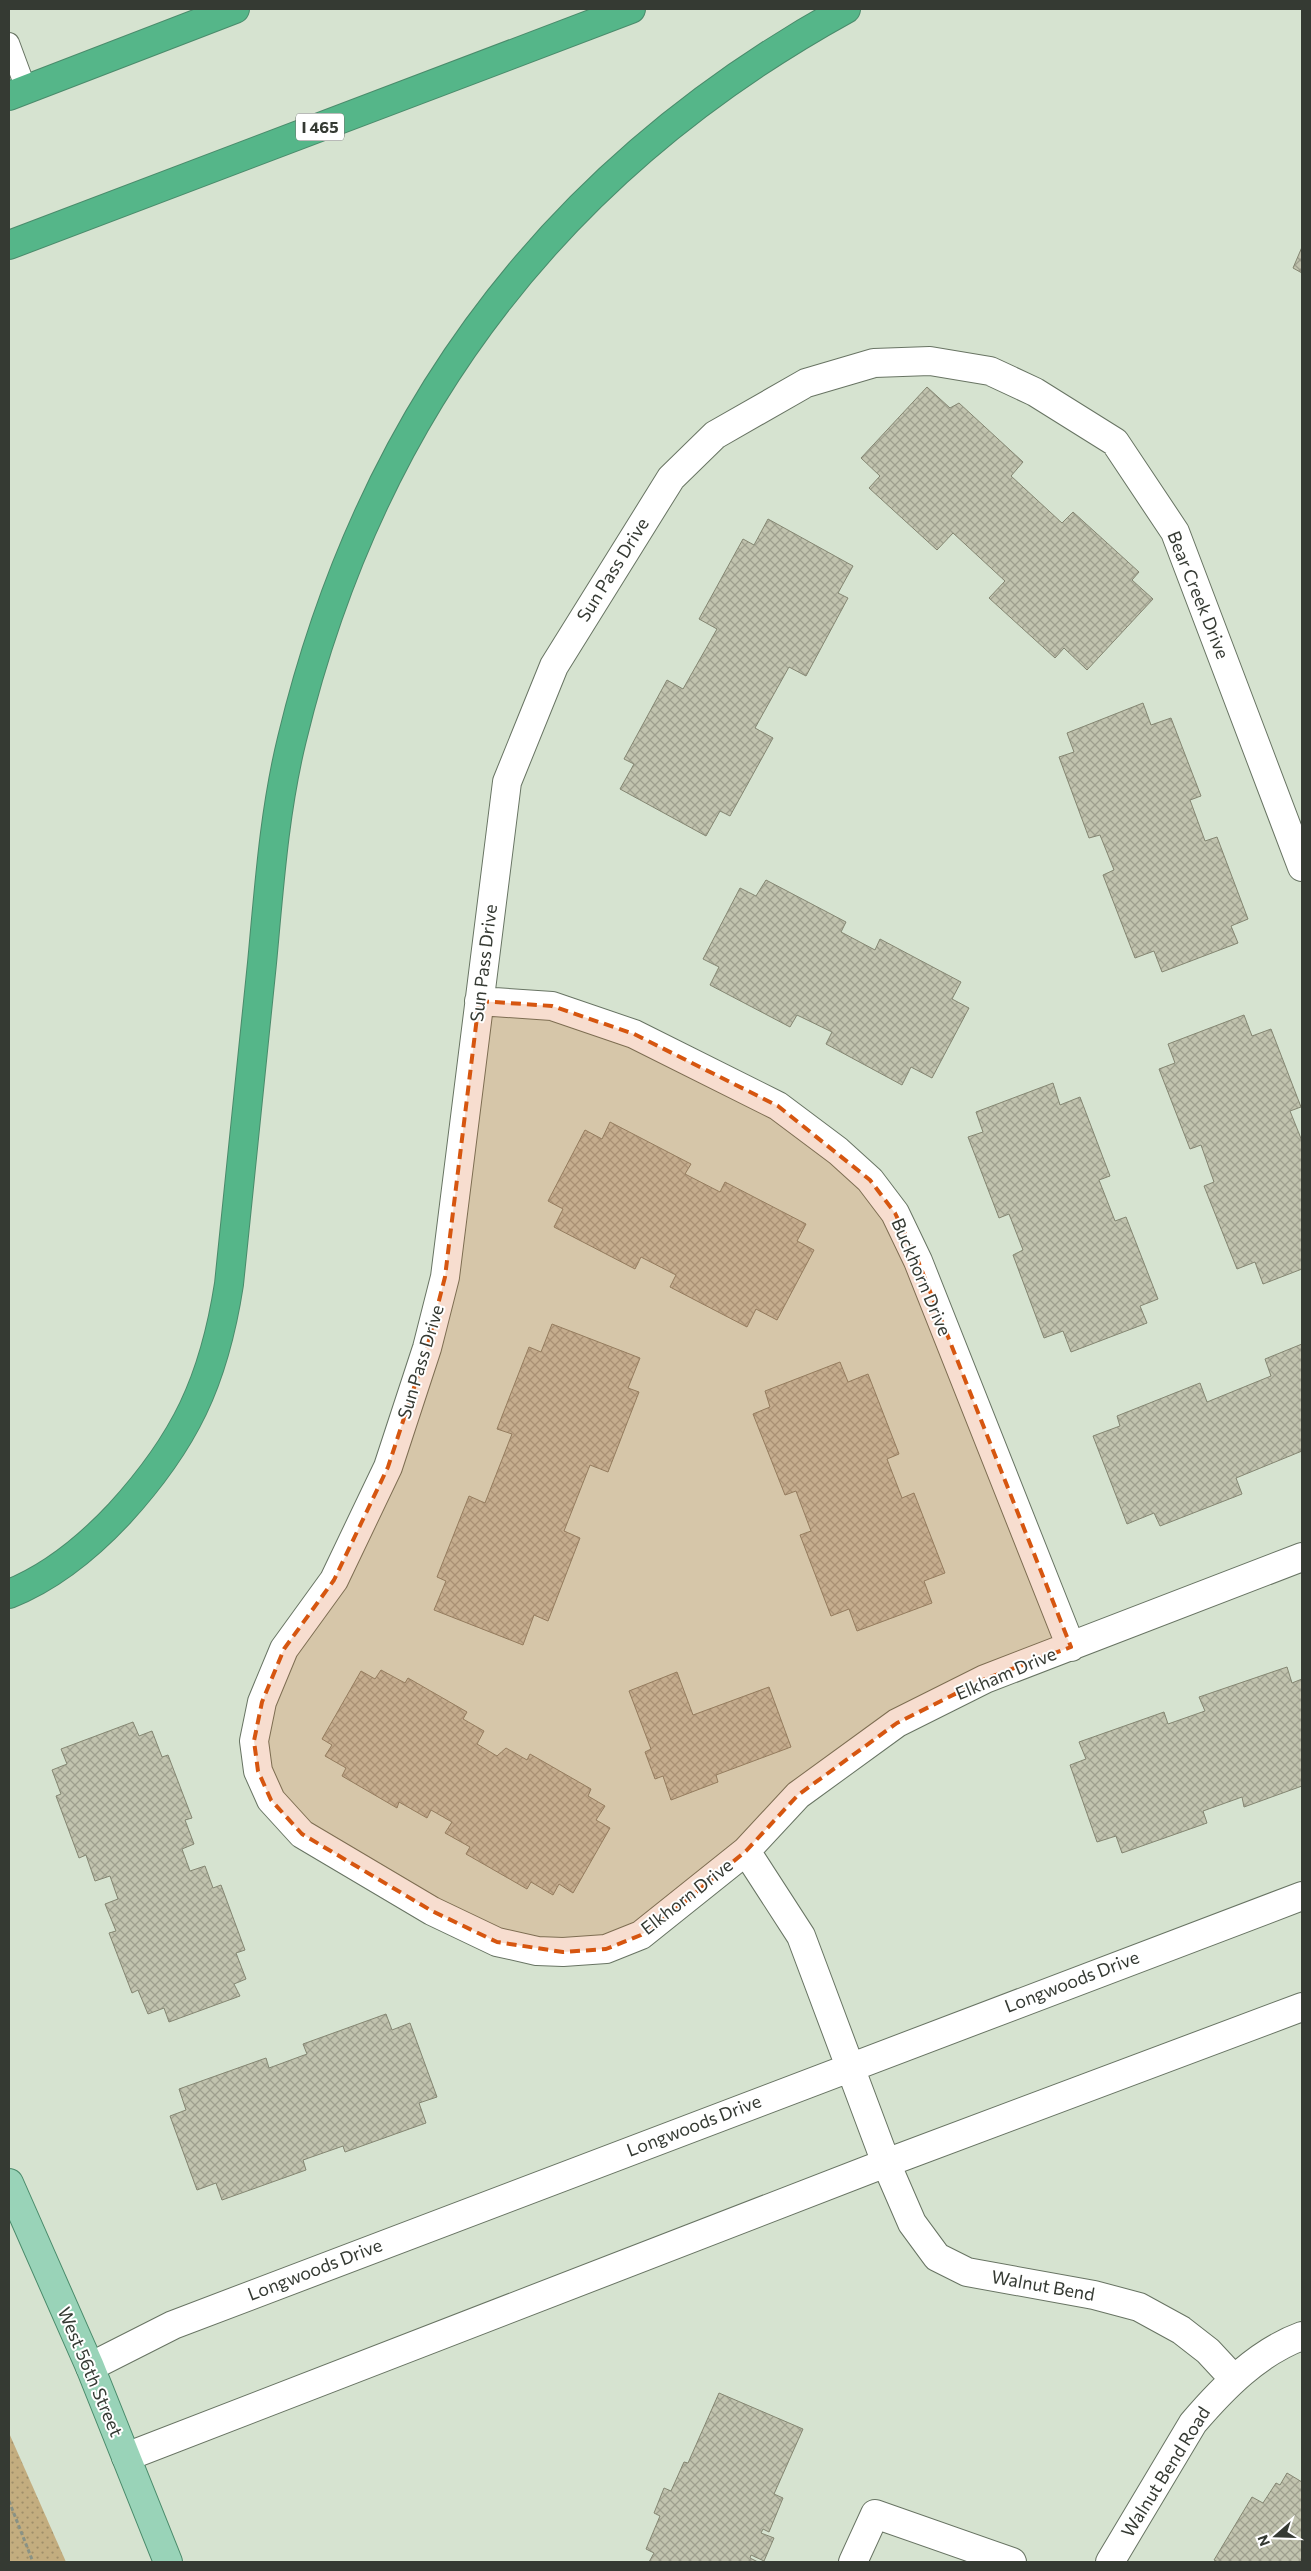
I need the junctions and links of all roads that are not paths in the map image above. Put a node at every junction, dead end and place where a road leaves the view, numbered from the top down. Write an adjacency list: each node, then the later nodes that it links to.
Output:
1 (235, 9): 5 (highway)
2 (632, 9): 6 (highway, I 465)
3 (846, 9): 11 (highway)
4 (9, 43): 5 (lane)
5 (17, 93)
6 (9, 245)
7 (930, 361): 8 (street, Bear Creek Drive); 9 (street, Sun Pass Drive)
8 (1302, 867)
9 (479, 1001): 12 (street, Buckhorn Drive); 13 (street, Sun Pass Drive)
10 (1302, 1557): 12 (street, Elkham Drive)
11 (9, 1594)
12 (1071, 1647): 14 (street, Elkham Drive)
13 (254, 1741): 14 (street, Elkhorn Drive)
14 (746, 1850): 17 (street, Elkhorn Drive)
15 (1302, 1896): 17 (street, Longwoods Drive)
16 (1302, 2007): 18 (street)
17 (850, 2066): 18 (street, Elkhorn Drive); 21 (street, Longwoods Drive)
18 (886, 2163): 22 (street, Walnut Bend); 23 (street)
19 (9, 2183): 21 (main road, West 56th Street)
20 (1302, 2336): 22 (street, Walnut Bend Road)
21 (90, 2367): 23 (main road, West 56th Street)
22 (1234, 2380): 27 (street, Walnut Bend Road)
23 (126, 2457): 24 (main road, West 56th Street)
24 (168, 2562)
25 (853, 2562): 26 (street)
26 (1012, 2562)
27 (1110, 2562)

